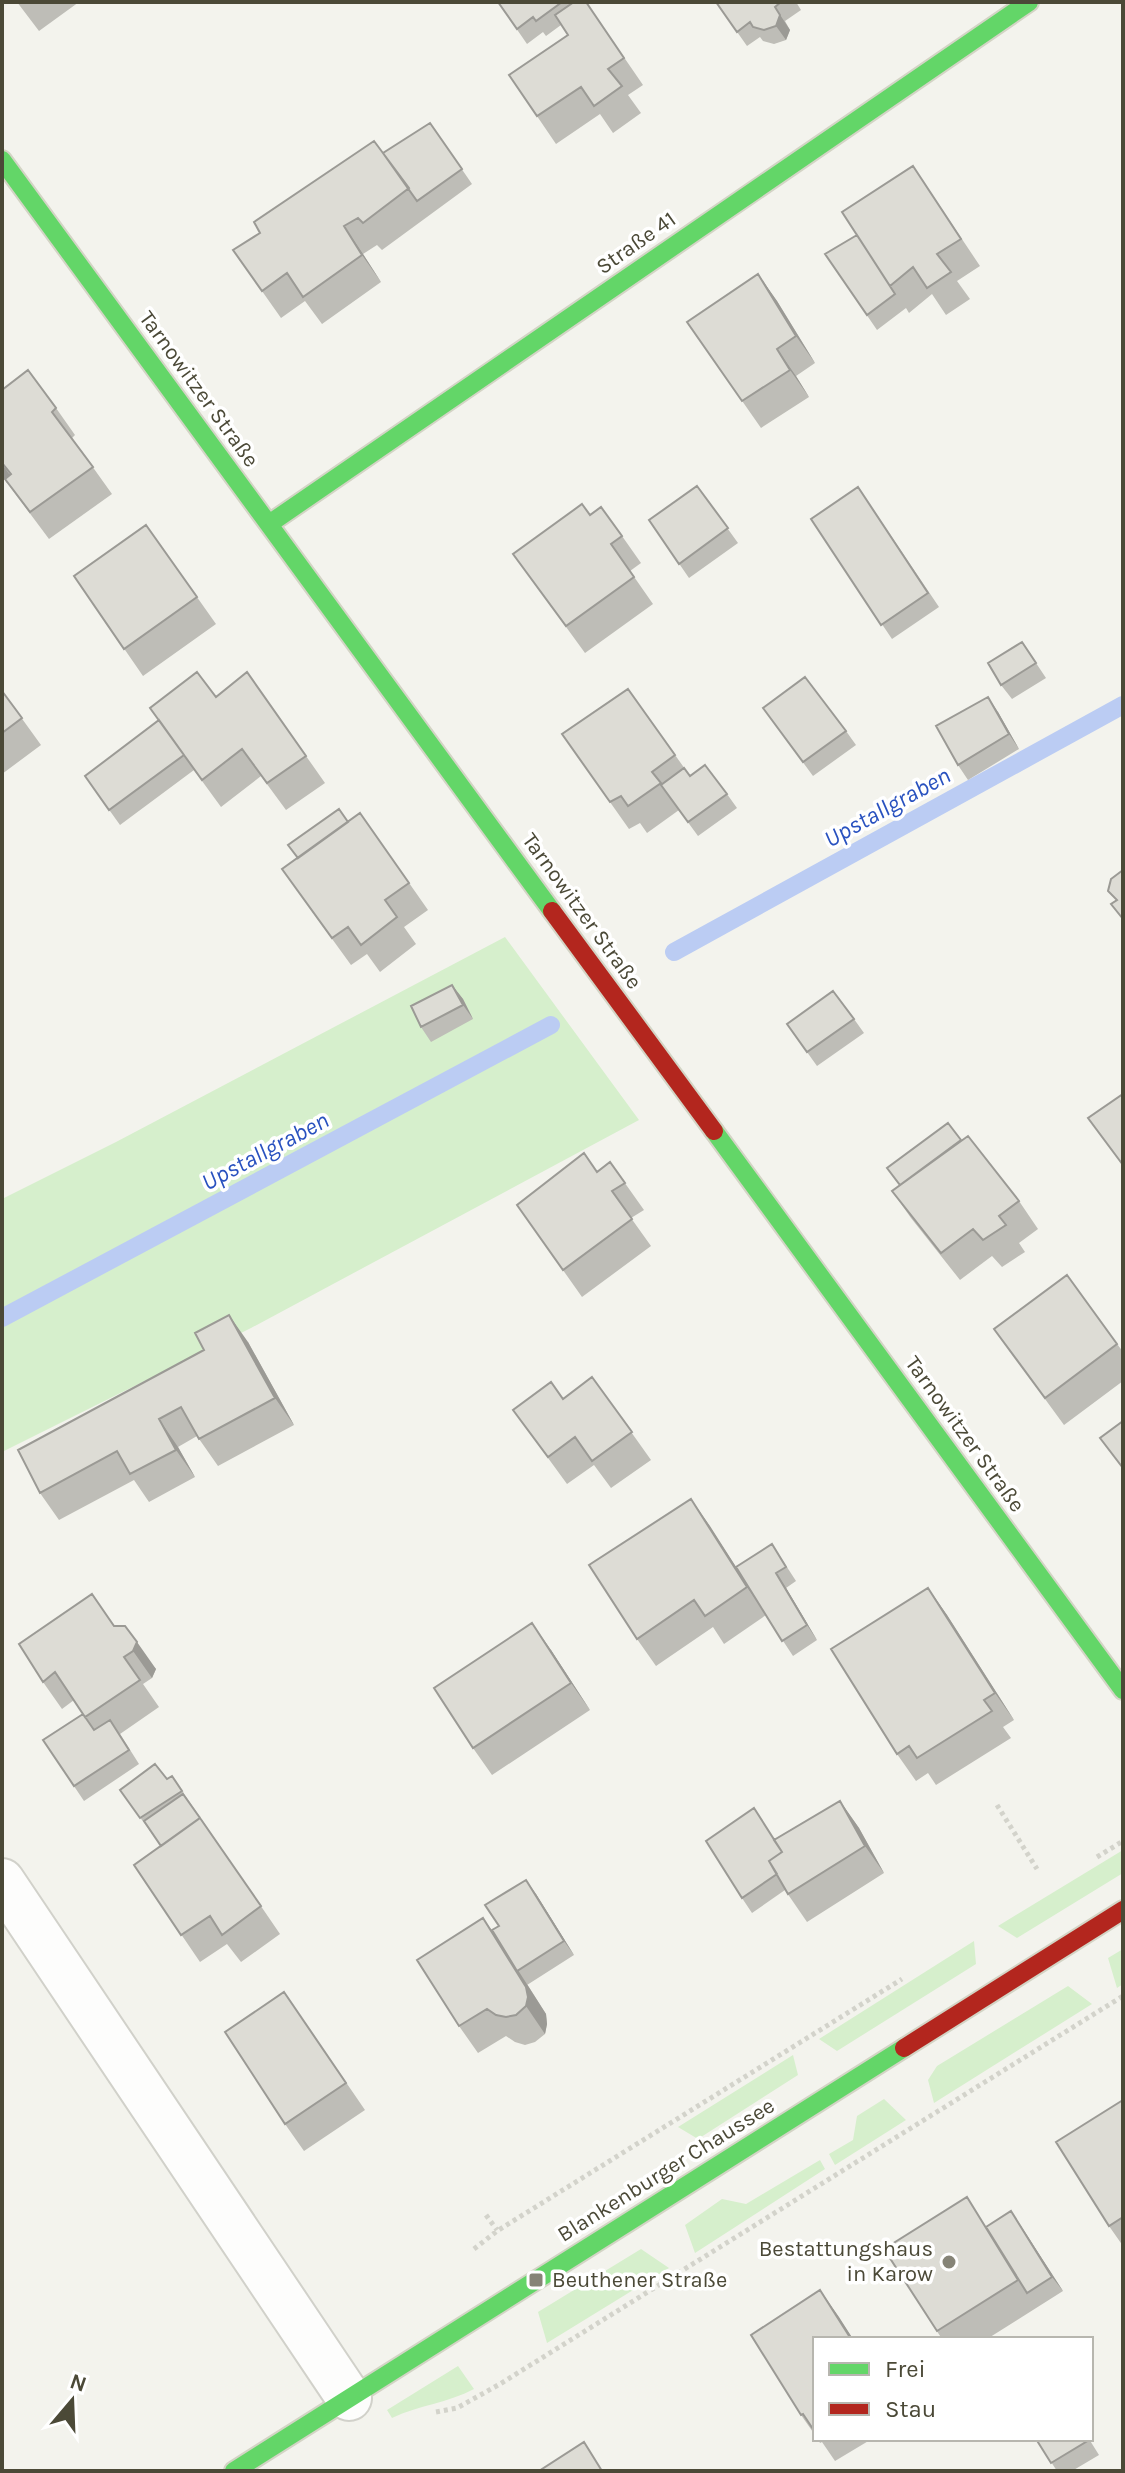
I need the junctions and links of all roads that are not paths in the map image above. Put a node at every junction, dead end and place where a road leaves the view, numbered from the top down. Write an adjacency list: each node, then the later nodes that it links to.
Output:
1 (1029, 2): 3 (street, Straße 41)
2 (2, 160): 3 (street, Tarnowitzer Straße)
3 (269, 524): 4 (street, Tarnowitzer Straße)
4 (1123, 1690)
5 (2, 1881): 7 (street)
6 (1123, 1910): 7 (street, Blankenburger Chaussee)
7 (349, 2398): 8 (street, Blankenburger Chaussee)
8 (256, 2465)

